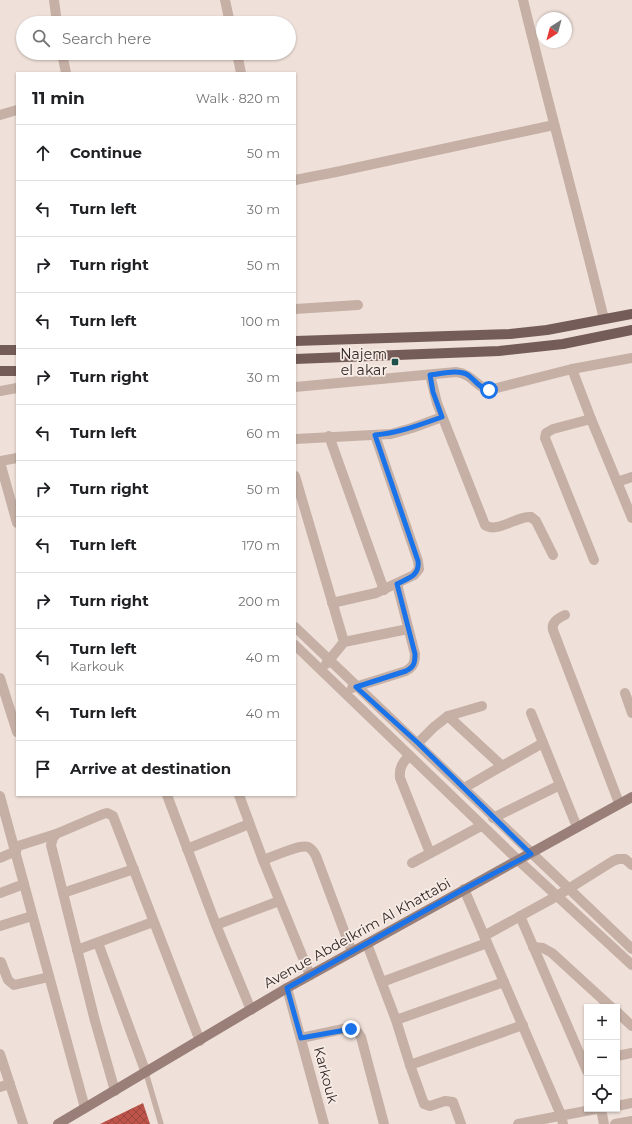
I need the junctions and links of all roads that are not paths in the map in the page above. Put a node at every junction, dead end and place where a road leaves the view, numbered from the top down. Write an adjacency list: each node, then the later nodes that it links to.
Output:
1 (54, 0): 4 (street)
2 (225, 0): 5 (street)
3 (522, 0): 12 (street)
4 (57, 16)
5 (228, 16)
6 (63, 60): 8 (street)
7 (238, 60): 9 (street)
8 (66, 72)
9 (241, 72)
10 (16, 110): 11 (street)
11 (0, 115)
12 (554, 125): 13 (street); 17 (street)
13 (296, 180)
14 (358, 305): 15 (street)
15 (296, 309)
16 (632, 314): 17 (main road)
17 (604, 319): 19 (main road)
18 (632, 330): 23 (main road)
19 (296, 341)
20 (0, 350): 21 (main road)
21 (16, 350)
22 (632, 358): 24 (street)
23 (296, 359)
24 (572, 368): 25 (street); 30 (street)
25 (430, 375): 26 (street); 29 (street)
26 (296, 387)
27 (16, 388): 28 (street)
28 (0, 391)
29 (442, 417): 31 (street); 41 (street)
30 (591, 420): 37 (street); 42 (street)
31 (375, 435): 32 (street); 43 (street)
32 (328, 436): 33 (street); 44 (street)
33 (296, 439)
34 (16, 458): 35 (street)
35 (0, 462): 40 (street)
36 (632, 477): 37 (street)
37 (617, 482): 39 (street)
38 (296, 486): 45 (street)
39 (632, 518)
40 (16, 519)
41 (553, 555)
42 (594, 560)
43 (397, 584): 44 (street); 48 (street)
44 (384, 590): 45 (street)
45 (332, 603): 49 (street)
46 (565, 615): 72 (street)
47 (296, 628): 51 (street)
48 (408, 628): 49 (street); 54 (street)
49 (344, 642): 51 (street)
50 (296, 646): 52 (street)
51 (330, 660): 52 (street); 54 (street)
52 (322, 670): 55 (street)
53 (0, 678): 61 (street)
54 (356, 687): 55 (street); 62 (street)
55 (343, 691): 64 (street)
56 (625, 694): 59 (street)
57 (482, 706): 60 (street)
58 (531, 713): 63 (street)
59 (632, 713)
60 (448, 716): 62 (street); 65 (street)
61 (16, 729)
62 (418, 743): 67 (street)
63 (543, 743): 65 (street); 66 (street)
64 (409, 756): 76 (street); 81 (street)
65 (502, 766): 67 (street)
66 (560, 785): 74 (street); 77 (street)
67 (464, 788): 74 (street)
68 (0, 796): 73 (street)
69 (167, 796): 79 (street)
70 (239, 796): 75 (street)
71 (632, 797): 72 (main road, Avenue Abdelkrim Al Khattabi)
72 (619, 803): 77 (main road, Avenue Abdelkrim Al Khattabi)
73 (3, 818): 80 (street)
74 (493, 818): 82 (street)
75 (249, 824): 79 (street); 84 (street)
76 (481, 826): 81 (street); 85 (street)
77 (577, 827): 82 (main road, Avenue Abdelkrim Al Khattabi)
78 (56, 834): 80 (street); 88 (street); 93 (street)
79 (188, 849): 99 (street)
80 (16, 851): 83 (street); 89 (street)
81 (430, 853): 86 (street)
82 (531, 854): 85 (main road, Avenue Abdelkrim Al Khattabi); 90 (street)
83 (0, 858)
84 (263, 860): 95 (street); 107 (street)
85 (518, 860): 91 (main road, Avenue Abdelkrim Al Khattabi); 94 (street)
86 (412, 863)
87 (632, 865): 90 (street)
88 (134, 869): 93 (street); 98 (street)
89 (24, 884): 92 (street); 96 (street)
90 (568, 888): 94 (street); 105 (street)
91 (464, 889): 101 (street); 103 (main road, Avenue Abdelkrim Al Khattabi)
92 (0, 893)
93 (63, 893): 106 (street)
94 (557, 896): 97 (street); 109 (street)
95 (279, 902): 99 (street); 110 (street)
96 (32, 916): 100 (street); 111 (street)
97 (520, 916): 101 (street); 104 (street)
98 (153, 922): 102 (street); 122 (street)
99 (216, 925): 116 (street)
100 (0, 926)
101 (486, 940): 112 (street); 113 (street)
102 (98, 943): 106 (street); 128 (street)
103 (367, 944): 107 (main road, Avenue Abdelkrim Al Khattabi); 112 (street)
104 (533, 947): 115 (street); 126 (street)
105 (632, 949)
106 (77, 950): 130 (street)
107 (352, 952): 110 (main road, Avenue Abdelkrim Al Khattabi)
108 (0, 961): 111 (street)
109 (632, 965)
110 (310, 975): 114 (main road, Avenue Abdelkrim Al Khattabi)
111 (49, 976): 133 (street)
112 (382, 982): 118 (street)
113 (504, 982): 118 (street); 119 (street)
114 (287, 988): 116 (main road, Avenue Abdelkrim Al Khattabi); 121 (street, Karkouk)
115 (608, 1004)
116 (251, 1010): 122 (main road, Avenue Abdelkrim Al Khattabi)
117 (620, 1015): 120 (street)
118 (396, 1020): 127 (street)
119 (523, 1025): 127 (street); 136 (street)
120 (632, 1026)
121 (301, 1038): 141 (street, Karkouk); 142 (street)
122 (200, 1041): 128 (main road, Avenue Abdelkrim Al Khattabi)
123 (632, 1053): 125 (street)
124 (0, 1054): 129 (street)
125 (620, 1055)
126 (584, 1062)
127 (410, 1065): 143 (street)
128 (146, 1073): 130 (main road, Avenue Abdelkrim Al Khattabi); 140 (lane)
129 (5, 1086): 138 (street)
130 (115, 1091): 133 (main road, Avenue Abdelkrim Al Khattabi)
131 (632, 1103): 132 (street)
132 (620, 1105)
133 (85, 1108): 139 (main road, Avenue Abdelkrim Al Khattabi)
134 (587, 1112): 136 (street)
135 (602, 1112): 145 (street)
136 (562, 1120): 144 (street)
137 (632, 1121): 146 (street)
138 (23, 1124)
139 (58, 1124)
140 (160, 1124)
141 (324, 1124)
142 (384, 1124)
143 (461, 1124)
144 (518, 1124)
145 (604, 1124)
146 (615, 1124)

